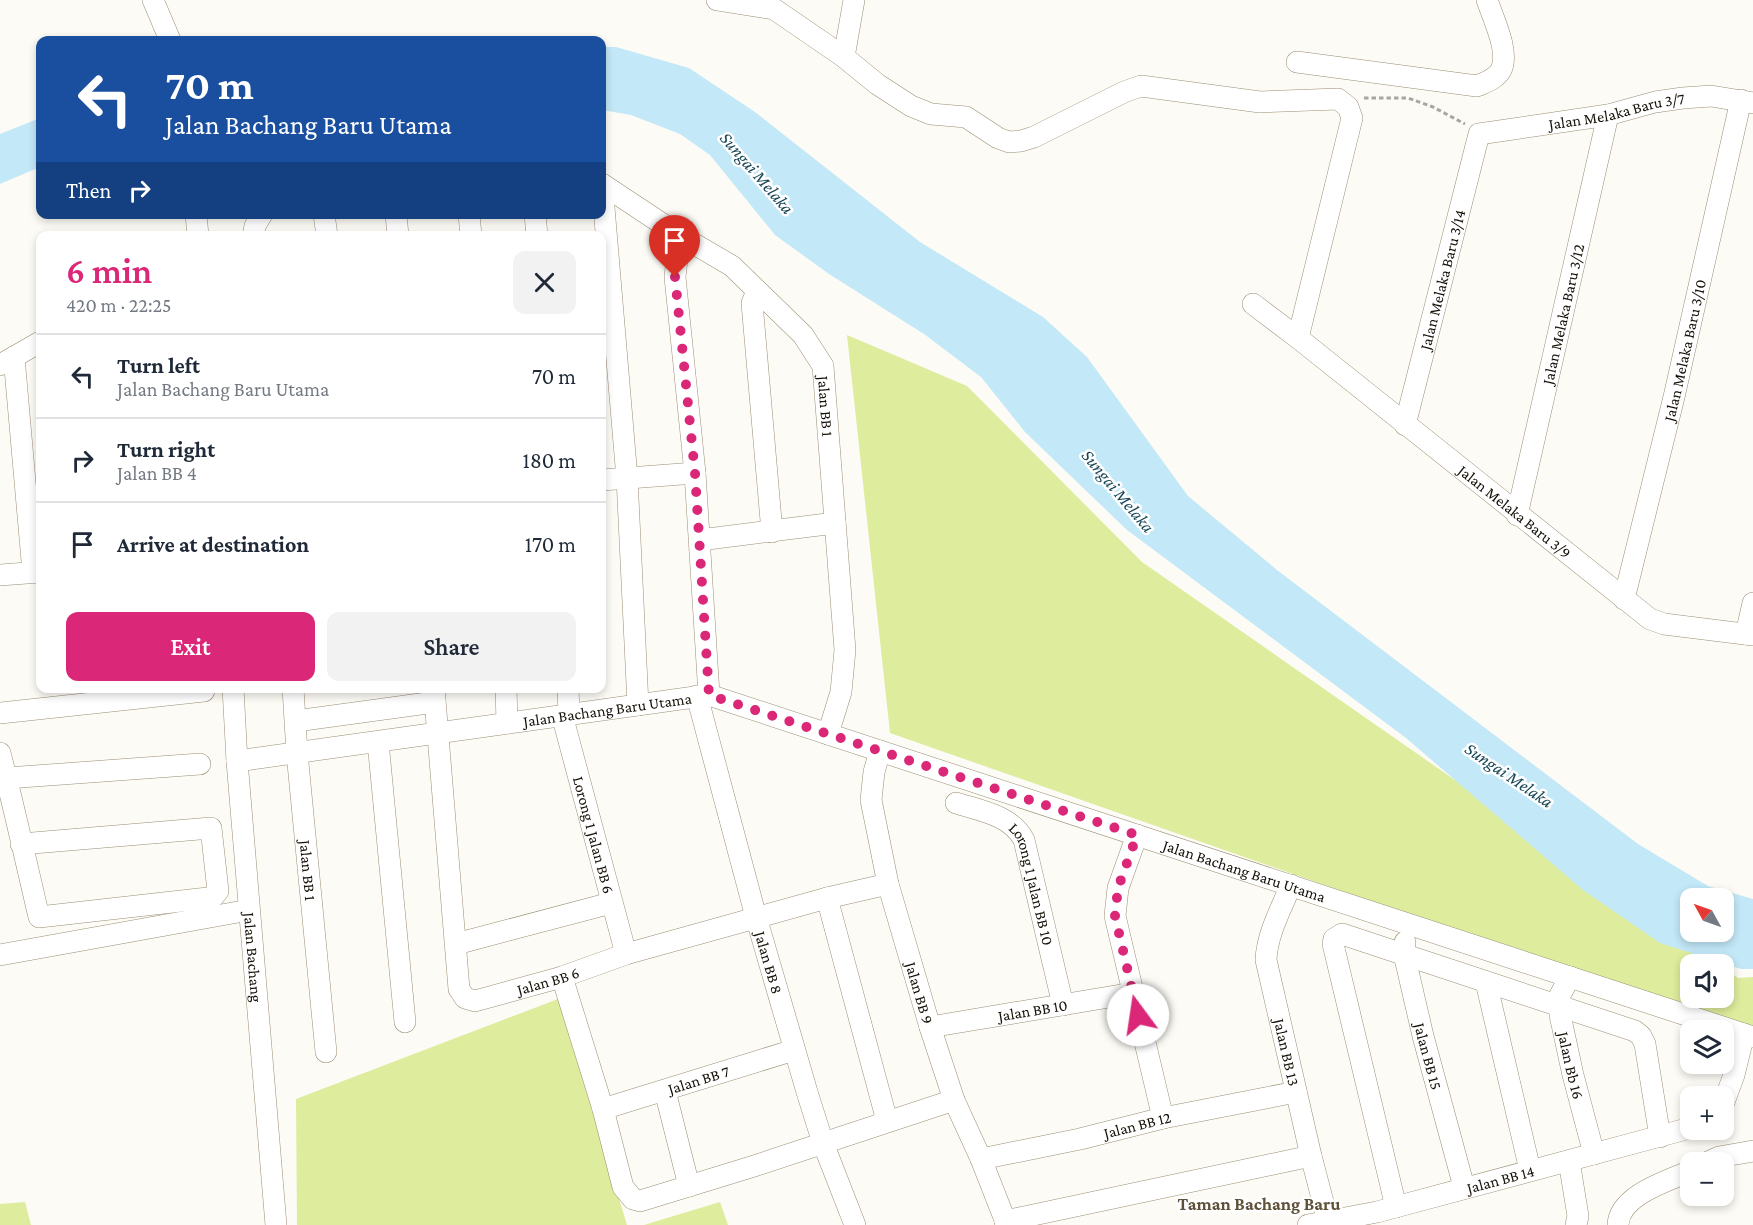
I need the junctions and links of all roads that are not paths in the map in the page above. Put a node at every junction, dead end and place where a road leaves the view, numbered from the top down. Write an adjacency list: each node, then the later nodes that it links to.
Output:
1 (153, 0): 5 (street)
2 (717, 0): 6 (street)
3 (854, 0): 6 (street)
4 (1487, 0): 7 (street)
5 (168, 36)
6 (844, 57): 16 (street)
7 (1297, 62)
8 (1747, 101): 9 (street, Jalan Melaka Baru 3/7); 30 (street, Jalan Melaka Baru 3/10)
9 (1608, 115): 10 (street, Jalan Melaka Baru 3/7); 23 (street, Jalan Melaka Baru 3/12)
10 (1479, 134): 19 (street, Jalan Melaka Baru 3/14)
11 (606, 187): 13 (street, Jalan BB 1)
12 (606, 231): 21 (street)
13 (686, 239): 14 (street, Jalan BB 1); 20 (street, Jalan BB 8)
14 (757, 291): 24 (street, Jalan BB 1); 25 (street)
15 (1253, 304): 16 (street, Jalan Melaka Baru 3/9)
16 (1298, 338): 19 (street, Jalan Melaka Baru 3/9)
17 (36, 344): 18 (street)
18 (7, 361): 27 (street)
19 (1405, 425): 23 (street, Jalan Melaka Baru 3/9)
20 (695, 473): 21 (street); 26 (street, Jalan BB 8)
21 (627, 478): 22 (street); 40 (street)
22 (606, 480)
23 (1517, 514): 30 (street, Jalan Melaka Baru 3/9)
24 (835, 523): 25 (street); 46 (street, Jalan BB 1)
25 (772, 531): 26 (street)
26 (700, 540): 39 (street, Jalan BB 8)
27 (36, 565)
28 (36, 572): 29 (street)
29 (0, 575)
30 (1624, 599): 32 (street, Jalan Melaka Baru 3/9)
31 (1753, 603): 32 (street)
32 (1749, 634)
33 (185, 693): 41 (street)
34 (233, 693): 51 (street, Jalan Bachang)
35 (293, 693): 43 (street, Jalan BB 1)
36 (506, 693): 44 (street)
37 (567, 693): 42 (street, Lorong 1 Jalan BB 6)
38 (434, 695): 43 (street); 45 (street, Jalan BB 6)
39 (703, 696): 40 (street, Jalan Bachang Baru Utama); 46 (street, Jalan Bachang Baru Utama); 62 (street, Jalan BB 8)
40 (638, 705): 42 (street, Jalan Bachang Baru Utama)
41 (0, 713)
42 (565, 715): 44 (street, Jalan Bachang Baru Utama); 60 (street, Lorong 1 Jalan BB 6)
43 (296, 721): 50 (street, Jalan BB 1)
44 (507, 723): 45 (street, Jalan Bachang Baru Utama)
45 (437, 733): 47 (street, Jalan Bachang Baru Utama); 64 (street, Jalan BB 6)
46 (828, 734): 48 (street, Jalan Bachang Baru Utama)
47 (378, 742): 50 (street, Jalan Bachang Baru Utama); 74 (street)
48 (880, 751): 55 (street, Jalan Bachang Baru Utama); 57 (street, Jalan BB 9)
49 (0, 753): 53 (street)
50 (297, 753): 51 (street, Jalan Bachang Baru Utama); 78 (street, Jalan BB 1)
51 (237, 762): 61 (street, Jalan Bachang)
52 (200, 764): 53 (street)
53 (6, 778): 56 (street)
54 (956, 803): 72 (street, Lorong 1 Jalan BB 10)
55 (1137, 835): 58 (street, Jalan Bachang Baru Utama); 71 (street)
56 (21, 844): 56 (street)
57 (888, 884): 59 (street, Jalan BB 6); 75 (street, Jalan BB 9)
58 (1291, 885): 63 (street, Jalan Bachang Baru Utama); 81 (street, Jalan BB 13)
59 (827, 898): 62 (street, Jalan BB 6); 85 (street)
60 (611, 903): 64 (street); 65 (street, Lorong 1 Jalan BB 6)
61 (249, 910): 67 (street); 102 (street, Jalan Bachang)
62 (756, 917): 65 (street, Jalan BB 6); 77 (street, Jalan BB 8)
63 (1406, 923): 66 (street, Jalan BB 15); 69 (street, Jalan Bachang Baru Utama)
64 (456, 944): 68 (street, Jalan BB 6)
65 (626, 954): 68 (street, Jalan BB 6)
66 (1404, 954): 70 (street); 98 (street, Jalan BB 15); 99 (street)
67 (0, 955)
68 (562, 977): 83 (street)
69 (1570, 977): 73 (street, Jalan Bb 16); 76 (street, Jalan Bachang Baru Utama)
70 (1486, 981): 73 (street); 95 (street)
71 (1133, 993): 72 (street, Jalan BB 10); 84 (street)
72 (1063, 1005): 75 (street, Jalan BB 10)
73 (1559, 1006): 87 (street); 90 (street, Jalan Bb 16)
74 (405, 1022)
75 (930, 1027): 82 (street, Jalan BB 9)
76 (1749, 1035): 79 (street)
77 (794, 1050): 80 (street, Jalan BB 7); 88 (street, Jalan BB 8)
78 (327, 1052)
79 (1730, 1086)
80 (665, 1091): 83 (street, Jalan BB 7); 97 (street)
81 (1296, 1092): 84 (street, Jalan BB 12); 92 (street, Jalan BB 13)
82 (954, 1100): 85 (street); 93 (street, Jalan BB 9)
83 (603, 1109): 97 (street)
84 (1163, 1118): 93 (street, Jalan BB 12)
85 (886, 1121): 88 (street)
86 (1680, 1131): 87 (street, Jalan BB 14)
87 (1660, 1137): 90 (street, Jalan BB 14)
88 (823, 1143): 97 (street); 103 (street, Jalan BB 8)
89 (1753, 1151): 91 (street)
90 (1594, 1154): 94 (street, Jalan BB 14)
91 (1734, 1154)
92 (1311, 1156): 100 (street); 101 (street, Jalan BB 13)
93 (981, 1159): 100 (street, Jalan BB 9)
94 (1569, 1161): 95 (street, Jalan BB 14); 104 (street)
95 (1530, 1170): 98 (street, Jalan BB 14)
96 (1680, 1176): 105 (street)
97 (689, 1186)
98 (1464, 1187): 99 (street, Jalan BB 14)
99 (1384, 1214): 101 (street, Jalan BB 14)
100 (1006, 1223)
101 (1318, 1223)
102 (276, 1225)
103 (855, 1225)
104 (1576, 1225)
105 (1618, 1225)

